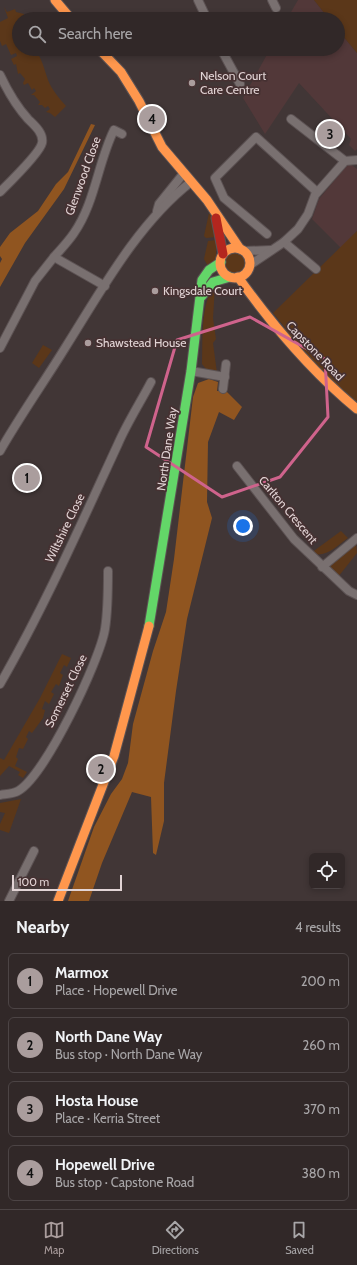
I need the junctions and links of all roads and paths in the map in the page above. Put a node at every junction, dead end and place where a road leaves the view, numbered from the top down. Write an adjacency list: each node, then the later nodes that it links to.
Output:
1 (55, 0): 5 (street)
2 (198, 0): 6 (street)
3 (272, 0): 4 (street)
4 (276, 8)
5 (64, 12)
6 (204, 12)
7 (106, 56): 15 (street)
8 (225, 56): 10 (street)
9 (0, 76): 17 (street)
10 (240, 84)
11 (291, 119): 14 (street)
12 (122, 134): 25 (street, Glenwood Close)
13 (357, 160): 14 (street)
14 (345, 161): 18 (street)
15 (184, 173): 16 (street); 19 (street)
16 (191, 182): 19 (street); 20 (street)
17 (0, 192)
18 (318, 192): 21 (street); 22 (street)
19 (156, 214): 30 (street)
20 (216, 214): 23 (street); 26 (street)
21 (267, 234)
22 (284, 242): 24 (street); 28 (street)
23 (242, 250): 24 (street); 26 (street); 27 (street)
24 (271, 250): 27 (street)
25 (54, 257): 30 (street); 33 (street, Glenwood Close)
26 (222, 258): 29 (street); 31 (street, North Dane Way)
27 (250, 266): 29 (street); 32 (street, Capstone Road)
28 (316, 269)
29 (234, 277): 31 (street, North Dane Way); 32 (street, Capstone Road)
30 (105, 286): 40 (street)
31 (201, 297): 35 (street, North Dane Way)
32 (260, 307): 39 (street, Capstone Road)
33 (0, 348)
34 (226, 364): 36 (street)
35 (191, 371): 36 (street); 50 (street, North Dane Way)
36 (225, 377): 38 (street)
37 (151, 382): 46 (street, Wiltshire Close)
38 (223, 389)
39 (357, 409)
40 (0, 451)
41 (237, 466): 43 (street, Carlton Crescent)
42 (357, 538): 43 (street)
43 (322, 567): 45 (street, Carlton Crescent)
44 (108, 571): 47 (street, Somerset Close)
45 (357, 595)
46 (0, 684)
47 (0, 795)
48 (34, 851): 49 (street)
49 (9, 901)
50 (58, 901)

